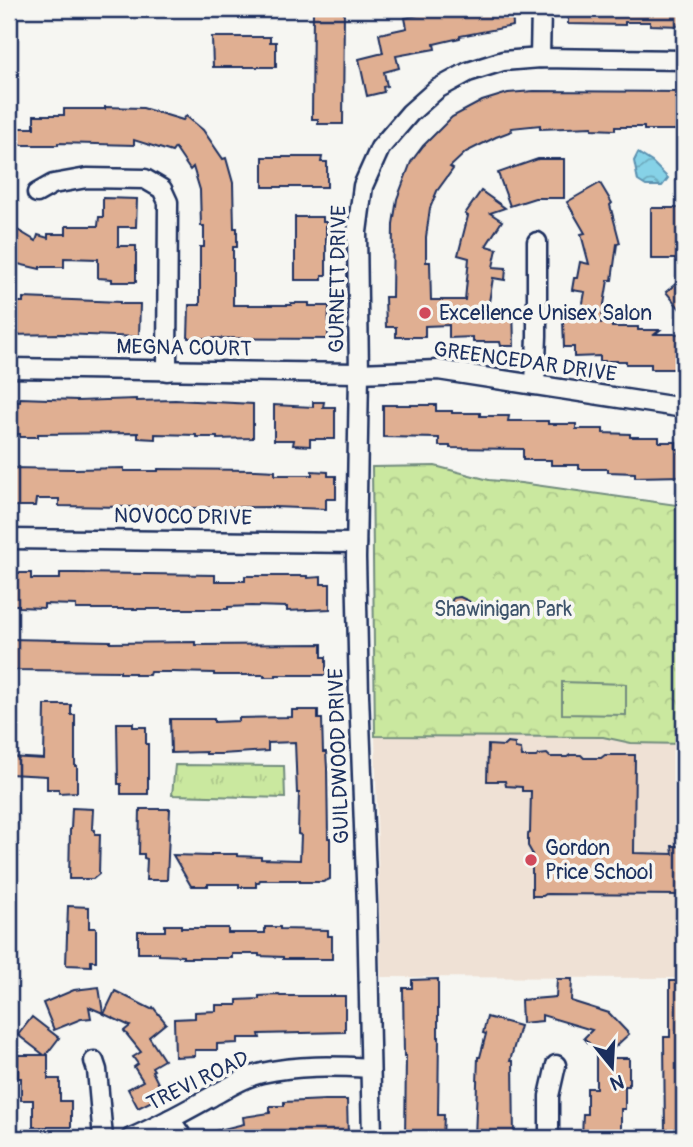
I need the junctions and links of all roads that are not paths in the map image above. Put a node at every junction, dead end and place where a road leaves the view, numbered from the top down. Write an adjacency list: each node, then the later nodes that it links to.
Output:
1 (541, 9): 2 (street)
2 (540, 58): 3 (street, GURNETT DRIVE); 8 (street, GURNETT DRIVE)
3 (684, 60)
4 (37, 192): 7 (street)
5 (537, 242): 9 (street)
6 (9, 368): 7 (street, MEGNA COURT)
7 (167, 371): 8 (street, MEGNA COURT)
8 (359, 373): 9 (street, GREENCEDAR DRIVE); 12 (street, GUILDWOOD DRIVE)
9 (535, 385): 10 (street, GREENCEDAR DRIVE)
10 (684, 408)
11 (9, 539): 12 (street, NOVOCO DRIVE)
12 (356, 543): 15 (street, GUILDWOOD DRIVE)
13 (94, 1061): 17 (street)
14 (556, 1065): 21 (street)
15 (370, 1068): 16 (street, TREVI ROAD); 20 (street, GUILDWOOD DRIVE)
16 (170, 1119): 18 (street, TREVI ROAD); 19 (street)
17 (103, 1138)
18 (131, 1138)
19 (183, 1138)
20 (372, 1138)
21 (549, 1138)

